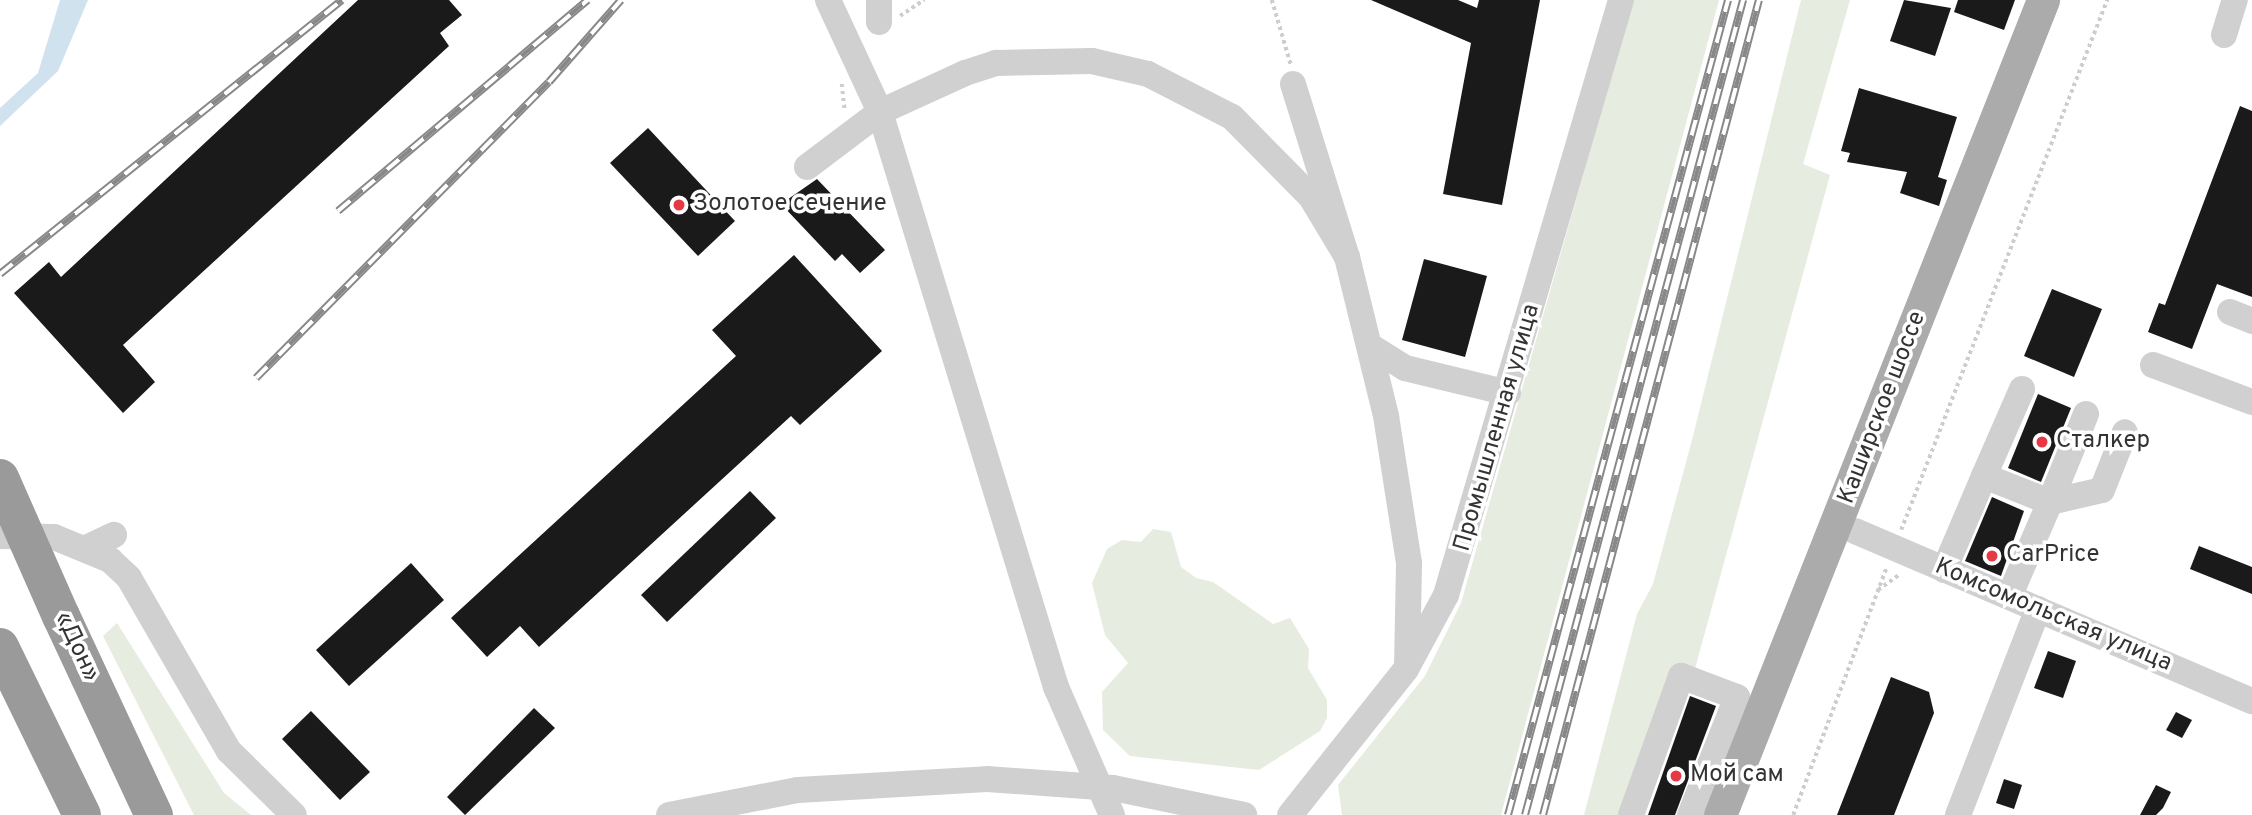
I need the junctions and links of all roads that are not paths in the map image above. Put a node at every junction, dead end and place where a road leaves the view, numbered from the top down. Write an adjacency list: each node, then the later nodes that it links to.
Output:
1 (828, 0): 8 (street)
2 (1621, 0): 14 (street, Промышленная улица)
3 (2043, 0): 40 (main road, Каширское шоссе)
4 (2062, 0): 21 (main road, Каширское шоссе)
5 (2235, 0): 6 (street)
6 (2224, 35)
7 (1293, 84): 10 (street)
8 (880, 112): 9 (street); 10 (street); 35 (street, bridge)
9 (807, 167)
10 (1347, 257): 11 (street)
11 (1370, 346): 14 (street); 29 (street)
12 (2153, 365): 15 (street)
13 (2022, 389): 18 (street)
14 (1508, 393): 29 (street, Промышленная улица)
15 (2252, 402)
16 (2086, 414): 20 (street)
17 (2125, 432): 20 (street)
18 (1984, 476): 20 (street); 25 (street)
19 (0, 478): 32 (highway, «Дон», bridge)
20 (2050, 502): 26 (street)
21 (1855, 531): 25 (street, Комсомольская улица); 41 (main road, Каширское шоссе)
22 (114, 535): 24 (street)
23 (0, 536): 24 (street)
24 (86, 548): 33 (street)
25 (1944, 570): 26 (street, Комсомольская улица)
26 (2009, 597): 27 (street, Комсомольская улица)
27 (2038, 609): 30 (street, Комсомольская улица); 42 (street)
28 (0, 647): 31 (highway)
29 (1406, 669): 37 (street, Промышленная улица)
30 (2252, 701)
31 (82, 815)
32 (155, 815)
33 (294, 815)
34 (669, 815): 36 (street)
35 (1111, 815)
36 (1244, 815)
37 (1290, 815)
38 (1631, 815): 39 (street)
39 (1690, 815)
40 (1720, 815)
41 (1740, 815)
42 (1958, 815)

